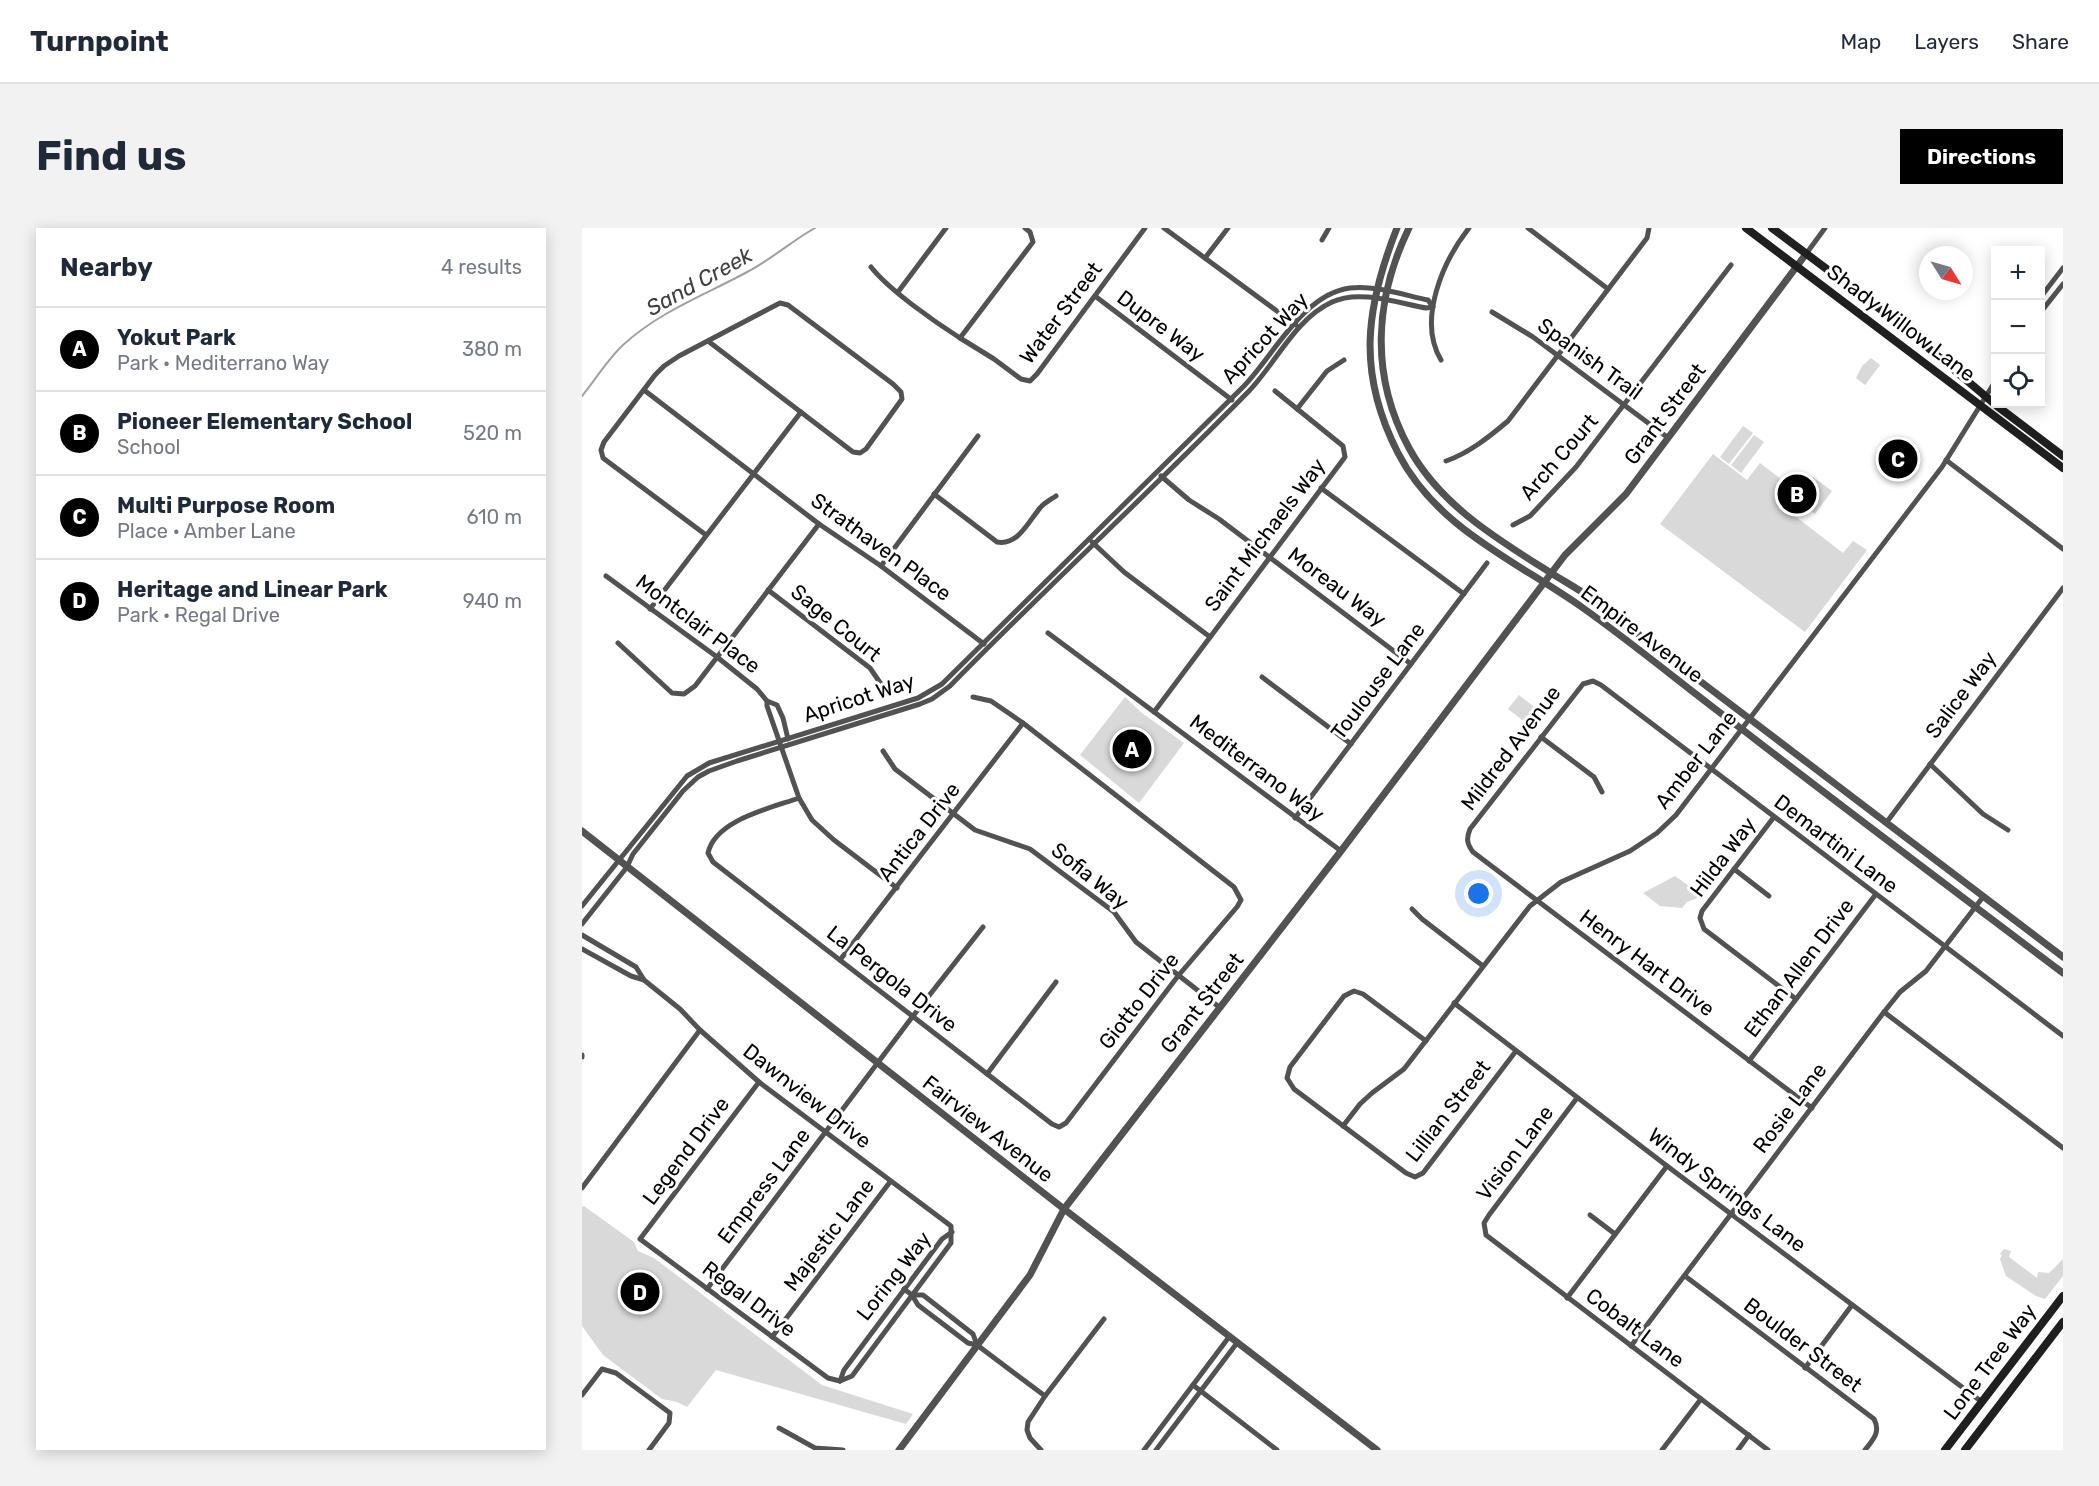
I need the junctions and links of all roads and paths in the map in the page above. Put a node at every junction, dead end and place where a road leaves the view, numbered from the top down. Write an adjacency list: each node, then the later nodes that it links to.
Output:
1 (946, 228): 26 (street)
2 (1025, 228): 35 (street)
3 (1145, 228): 28 (street, Water Street)
4 (1164, 228): 17 (street)
5 (1228, 228): 17 (street)
6 (1329, 228): 15 (street)
7 (1397, 228): 24 (street, Empire Avenue)
8 (1409, 228): 27 (street, Empire Avenue)
9 (1469, 228): 31 (street)
10 (1528, 228): 23 (street)
11 (1649, 228): 23 (street)
12 (1746, 228): 20 (main road, Shady Willow Lane)
13 (1772, 228): 16 (main road, Shady Willow Lane)
14 (1825, 228): 16 (street)
15 (1322, 240)
16 (1806, 254): 20 (street, Grant Street); 43 (main road, Shady Willow Lane)
17 (1205, 258): 34 (street)
18 (1731, 265): 45 (street, Arch Court)
19 (871, 267): 26 (street)
20 (1796, 267): 46 (main road, Shady Willow Lane); 50 (street, Grant Street)
21 (2063, 268): 25 (street)
22 (2063, 284): 32 (street)
23 (1608, 289): 37 (street)
24 (1376, 290): 27 (street, Apricot Way); 29 (street, Empire Avenue); 34 (street, Apricot Way)
25 (2045, 291)
26 (898, 292): 35 (street)
27 (1387, 292): 30 (street, Empire Avenue); 31 (street, Apricot Way)
28 (1095, 296): 35 (street, Water Street); 44 (street, Dupre Way)
29 (1374, 298): 30 (street, Apricot Way); 34 (street, Apricot Way); 71 (street, Empire Avenue)
30 (1384, 300): 31 (street, Apricot Way); 69 (street, Empire Avenue)
31 (1433, 307): 39 (street)
32 (2045, 307)
33 (1492, 312): 37 (street, Spanish Trail)
34 (1297, 326): 44 (street, Apricot Way)
35 (960, 338)
36 (708, 341): 41 (street); 48 (street); 48 (street)
37 (1557, 355): 45 (street, Spanish Trail); 53 (street)
38 (1344, 360): 47 (street)
39 (1441, 360)
40 (1991, 387): 43 (street, Amber Lane)
41 (644, 390): 56 (street, Strathaven Place); 63 (street)
42 (1275, 391): 47 (street, Saint Michaels Way)
43 (1986, 396): 46 (street, Amber Lane); 51 (main road, Shady Willow Lane)
44 (1233, 401): 55 (street, Apricot Way); 57 (street, Apricot Way)
45 (1625, 405): 50 (street, Spanish Trail); 62 (street, Arch Court)
46 (1980, 406): 52 (street, Amber Lane); 54 (main road, Shady Willow Lane)
47 (1297, 409): 58 (street, Saint Michaels Way)
48 (801, 412): 56 (street)
49 (978, 436): 59 (street)
50 (1667, 437): 69 (street, Grant Street)
51 (2063, 456)
52 (1946, 460): 65 (street); 88 (street, Amber Lane)
53 (1446, 461)
54 (2063, 468)
55 (1157, 472): 57 (street, Moreau Way); 64 (street, Apricot Way)
56 (754, 474): 61 (street, Strathaven Place); 63 (street)
57 (1162, 477): 64 (street, Apricot Way); 66 (street, Moreau Way)
58 (1322, 488): 66 (street, Saint Michaels Way); 74 (street)
59 (934, 494): 60 (street); 68 (street)
60 (1056, 496)
61 (819, 524): 68 (street, Strathaven Place); 73 (street)
62 (1513, 525)
63 (706, 535): 75 (street)
64 (1092, 541): 77 (street); 79 (street, Apricot Way)
65 (2063, 549)
66 (1269, 557): 77 (street, Saint Michaels Way); 81 (street, Moreau Way)
67 (1487, 563): 74 (street, Toulouse Lane)
68 (880, 566): 79 (street, Strathaven Place)
69 (1552, 574): 71 (street, Grant Street); 88 (street, Empire Avenue)
70 (606, 576): 75 (street, Montclair Place)
71 (1544, 584): 90 (street, Empire Avenue); 107 (street, Grant Street)
72 (2063, 588): 96 (street, Salice Way)
73 (768, 590): 80 (street); 84 (street, Sage Court)
74 (1464, 594): 81 (street, Toulouse Lane)
75 (650, 609): 80 (street, Montclair Place)
76 (1048, 633): 87 (street, Mediterrano Way)
77 (1210, 637): 87 (street, Saint Michaels Way)
78 (618, 644): 80 (street)
79 (985, 645): 92 (street, Apricot Way); 93 (street, Apricot Way)
80 (717, 657): 86 (street, Montclair Place)
81 (1411, 664): 94 (street, Toulouse Lane)
82 (1262, 677): 94 (street)
83 (1588, 681): 91 (street, Mildred Avenue); 97 (street, Demartini Lane)
84 (881, 684)
85 (973, 697): 89 (street)
86 (767, 701): 92 (street, Montclair Place); 93 (street, Montclair Place)
87 (1154, 712): 102 (street, Mediterrano Way)
88 (1749, 719): 90 (street, Amber Lane); 103 (street, Empire Avenue)
89 (1023, 723): 100 (street, Antica Drive); 128 (street, Giotto Drive)
90 (1742, 729): 97 (street, Amber Lane); 117 (street, Empire Avenue)
91 (1541, 736): 98 (street); 106 (street, Mildred Avenue)
92 (788, 739): 93 (street, Apricot Way)
93 (781, 744): 99 (street, Montclair Place); 108 (street, Apricot Way); 109 (street, Apricot Way)
94 (1351, 744): 102 (street, Toulouse Lane)
95 (883, 751): 100 (street, Sofia Way)
96 (1930, 764): 103 (street, Salice Way); 104 (street)
97 (1711, 769): 101 (street, Demartini Lane); 115 (street, Amber Lane)
98 (1602, 792)
99 (799, 798): 111 (street, Montclair Place); 125 (street, La Pergola Drive)
100 (954, 815): 111 (street, Antica Drive); 128 (street, Sofia Way)
101 (1774, 817): 110 (street, Hilda Way); 112 (street, Demartini Lane)
102 (1295, 818): 107 (street, Mediterrano Way)
103 (1886, 823): 114 (street, Empire Avenue)
104 (2008, 830)
105 (582, 831): 108 (street, Fairview Avenue)
106 (1467, 840): 115 (street, Henry Hart Drive)
107 (1341, 851): 133 (street, Grant Street)
108 (619, 861): 109 (street, Fairview Avenue); 116 (street, Apricot Way)
109 (627, 867): 119 (street, Apricot Way); 141 (street, Fairview Avenue)
110 (1734, 869): 113 (street); 131 (street, Hilda Way)
111 (897, 888): 125 (street, Antica Drive)
112 (1876, 894): 122 (street, Demartini Lane); 131 (street, Ethan Allen Drive)
113 (1770, 896)
114 (1983, 897): 117 (street, Rosie Lane); 124 (street, Empire Avenue)
115 (1537, 900): 126 (street, Amber Lane); 140 (street, Henry Hart Drive)
116 (582, 906)
117 (1976, 907): 122 (street, Rosie Lane); 127 (street, Empire Avenue)
118 (1412, 909): 126 (street)
119 (582, 924)
120 (983, 927): 135 (street, Empress Lane)
121 (582, 935): 129 (street, Dawnview Drive)
122 (1945, 947): 134 (street, Rosie Lane); 137 (street, Demartini Lane)
123 (582, 949): 129 (street, Dawnview Drive)
124 (2063, 957)
125 (840, 960): 135 (street, La Pergola Drive)
126 (1483, 966): 132 (street, Amber Lane)
127 (2063, 973)
128 (1178, 976): 133 (street, Sofia Way); 147 (street, Giotto Drive)
129 (644, 980): 136 (street, Dawnview Drive)
130 (1056, 982): 142 (street)
131 (1796, 999): 140 (street, Ethan Allen Drive)
132 (1454, 1003): 138 (street, Amber Lane); 139 (street, Windy Springs Lane)
133 (1219, 1007): 153 (street, Grant Street)
134 (1884, 1012): 145 (street, Rosie Lane); 149 (street)
135 (913, 1016): 141 (street, Empress Lane); 142 (street, La Pergola Drive)
136 (700, 1030): 143 (street, Dawnview Drive); 152 (street)
137 (2063, 1036)
138 (1426, 1041): 146 (street, Amber Lane); 146 (street)
139 (1516, 1051): 144 (street, Windy Springs Lane); 146 (street, Lillian Street)
140 (1749, 1061): 145 (street, Henry Hart Drive)
141 (877, 1063): 148 (street, Empress Lane); 153 (street, Fairview Avenue)
142 (987, 1074): 147 (street, La Pergola Drive)
143 (759, 1082): 148 (street, Dawnview Drive); 159 (street, Legend Drive)
144 (1577, 1098): 150 (street, Windy Springs Lane); 156 (street, Vision Lane)
145 (1812, 1108): 154 (street, Rosie Lane)
146 (1343, 1126)
147 (1059, 1127)
148 (825, 1131): 151 (street, Dawnview Drive); 161 (street, Empress Lane)
149 (2063, 1148)
150 (1667, 1166): 154 (street, Windy Springs Lane); 158 (street)
151 (890, 1182): 157 (street, Dawnview Drive); 169 (street, Majestic Lane)
152 (582, 1188)
153 (1064, 1209): 170 (street, Fairview Avenue); 172 (street, Grant Street)
154 (1732, 1213): 160 (street, Rosie Lane); 166 (street, Windy Springs Lane)
155 (1590, 1215): 158 (street)
156 (1484, 1230): 165 (street, Cobalt Lane)
157 (952, 1232): 162 (street, Loring Way); 163 (street, Loring Way)
158 (1615, 1234): 165 (street)
159 (640, 1239): 161 (street, Regal Drive)
160 (1685, 1276): 173 (street, Rosie Lane); 174 (street, Boulder Street)
161 (707, 1289): 169 (street, Regal Drive)
162 (904, 1289): 163 (street); 175 (street, Loring Way)
163 (912, 1295): 172 (street); 172 (street); 175 (street, Loring Way)
164 (2063, 1296): 181 (main road, Lone Tree Way)
165 (1568, 1298): 173 (street, Cobalt Lane)
166 (1852, 1305): 174 (street); 181 (street, Windy Springs Lane)
167 (1104, 1319): 179 (street)
168 (2063, 1322): 198 (main road, Lone Tree Way)
169 (772, 1337): 175 (street, Regal Drive)
170 (1229, 1337): 171 (street, Fairview Avenue); 176 (street)
171 (1237, 1343): 177 (street); 192 (street, Fairview Avenue)
172 (977, 1345): 179 (street); 187 (street, Grant Street)
173 (1631, 1346): 180 (street, Cobalt Lane)
174 (1805, 1368): 196 (street, Boulder Street)
175 (840, 1381)
176 (1193, 1385): 177 (street); 189 (street)
177 (1201, 1391): 190 (street); 191 (street)
178 (582, 1395): 185 (street)
179 (1045, 1396): 188 (street)
180 (1701, 1399): 183 (street, Cobalt Lane); 193 (street)
181 (1982, 1402): 197 (main road, Lone Tree Way)
182 (780, 1428): 184 (street)
183 (1749, 1436): 194 (street); 195 (street, Cobalt Lane)
184 (814, 1449): 186 (street)
185 (649, 1450)
186 (843, 1450)
187 (899, 1450)
188 (1041, 1450)
189 (1143, 1450)
190 (1156, 1450)
191 (1276, 1450)
192 (1377, 1450)
193 (1662, 1450)
194 (1738, 1450)
195 (1768, 1450)
196 (1865, 1450)
197 (1945, 1450)
198 (1965, 1450)

